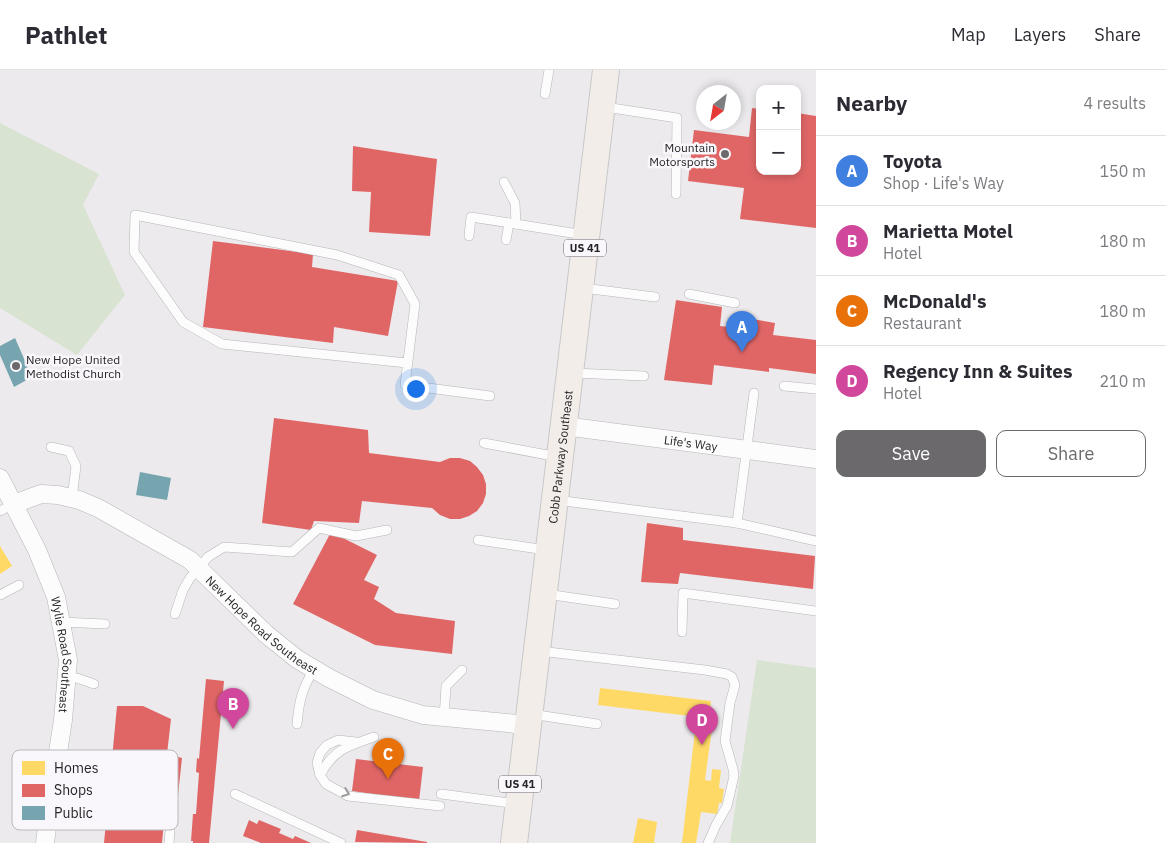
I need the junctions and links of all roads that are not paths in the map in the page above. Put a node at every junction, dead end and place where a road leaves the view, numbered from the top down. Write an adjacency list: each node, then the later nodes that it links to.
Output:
1 (549, 70): 3 (lane)
2 (606, 70): 4 (main road, Cobb Parkway Southeast / US 41)
3 (545, 94)
4 (602, 107): 6 (lane); 8 (main road, Cobb Parkway Southeast / US 41)
5 (504, 182): 7 (lane)
6 (676, 194)
7 (512, 223): 8 (lane); 9 (lane); 10 (lane)
8 (587, 235): 11 (main road, Cobb Parkway Southeast / US 41)
9 (468, 236)
10 (506, 240)
11 (580, 288): 13 (lane); 16 (main road, Cobb Parkway Southeast / US 41)
12 (690, 294): 14 (lane)
13 (655, 297)
14 (735, 303)
15 (407, 363): 15 (lane); 21 (lane)
16 (570, 373): 17 (lane); 22 (main road, Cobb Parkway Southeast / US 41)
17 (644, 376)
18 (784, 386): 19 (lane)
19 (816, 389)
20 (754, 393): 25 (lane)
21 (490, 396)
22 (564, 426): 25 (street, Life's Way); 26 (main road, Cobb Parkway Southeast / US 41)
23 (484, 443): 26 (lane)
24 (51, 447): 29 (lane)
25 (746, 449): 27 (street, Life's Way); 32 (lane)
26 (561, 457): 30 (main road, Cobb Parkway Southeast / US 41)
27 (816, 459)
28 (0, 478): 31 (street, Wylie Road Southeast)
29 (72, 498): 31 (street, New Hope Road Southeast); 37 (street, New Hope Road Southeast)
30 (555, 499): 32 (lane); 36 (main road, Cobb Parkway Southeast / US 41)
31 (7, 508): 44 (street, Wylie Road Southeast)
32 (737, 523): 35 (lane)
33 (387, 530): 37 (lane)
34 (478, 540): 36 (lane)
35 (816, 541)
36 (549, 551): 39 (main road, Cobb Parkway Southeast / US 41)
37 (198, 568): 43 (lane); 48 (street, New Hope Road Southeast)
38 (19, 585): 40 (lane)
39 (544, 594): 41 (lane); 47 (main road, Cobb Parkway Southeast / US 41)
40 (0, 595)
41 (615, 604)
42 (816, 611): 46 (lane)
43 (175, 614)
44 (61, 622): 45 (lane); 50 (street, Wylie Road Southeast)
45 (105, 624)
46 (682, 632)
47 (537, 651): 53 (main road, Cobb Parkway Southeast / US 41); 70 (lane)
48 (314, 669): 52 (street, New Hope Road Southeast); 54 (lane)
49 (462, 670): 52 (lane)
50 (67, 678): 51 (lane); 58 (street, Wylie Road Southeast)
51 (94, 684)
52 (444, 718): 53 (street, New Hope Road Southeast)
53 (528, 719): 55 (lane); 62 (main road, Cobb Parkway Southeast / US 41)
54 (297, 724)
55 (597, 724)
56 (374, 737): 57 (lane)
57 (358, 742): 59 (lane); 59 (lane)
58 (58, 750)
59 (320, 775): 63 (lane, one-way to 63)
60 (235, 794): 68 (lane)
61 (441, 794): 62 (lane)
62 (518, 804): 69 (main road, Cobb Parkway Southeast / US 41)
63 (440, 806)
64 (47, 830): 66 (street, Wylie Road Southeast)
65 (170, 831): 67 (lane)
66 (45, 843)
67 (169, 843)
68 (341, 843)
69 (514, 843)
70 (708, 843)

